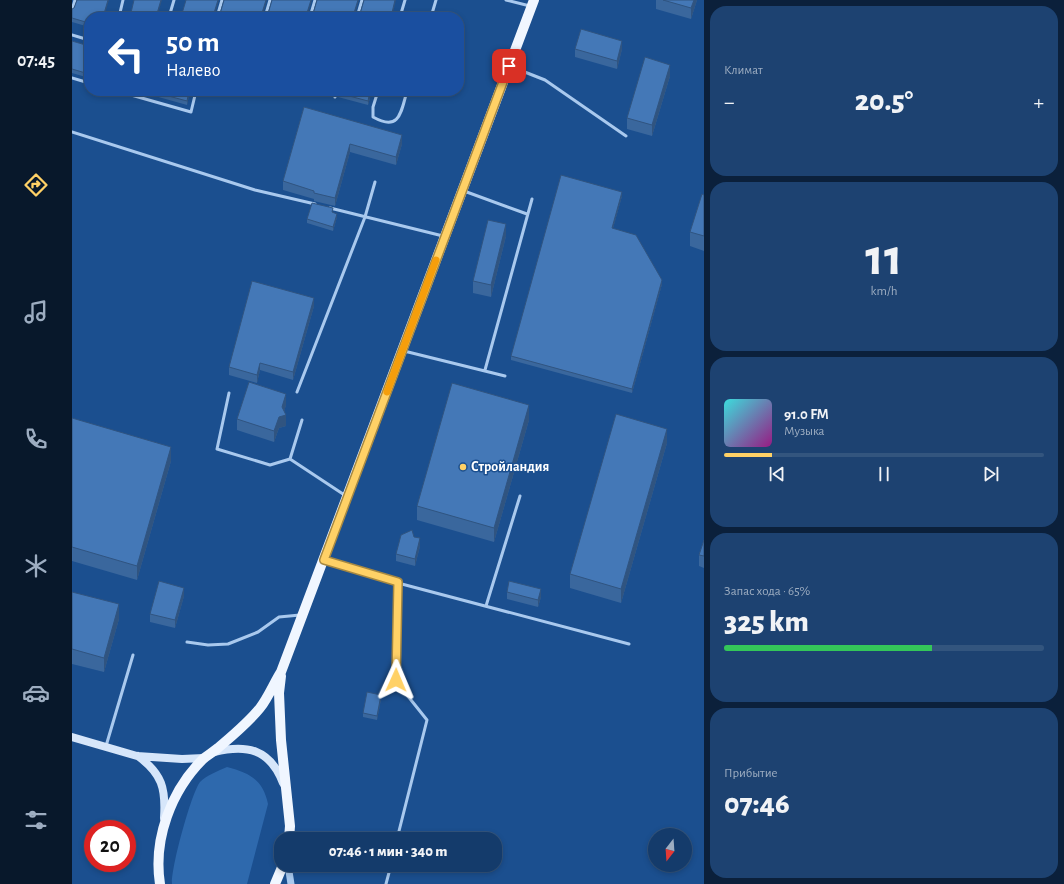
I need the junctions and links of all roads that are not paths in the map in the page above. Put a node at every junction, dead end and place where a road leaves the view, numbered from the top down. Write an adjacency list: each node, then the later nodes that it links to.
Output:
1 (75, 0): 12 (lane)
2 (123, 0): 13 (lane)
3 (174, 0): 14 (lane)
4 (222, 0): 15 (lane)
5 (270, 0): 16 (lane)
6 (315, 0): 17 (lane)
7 (362, 0): 18 (lane)
8 (405, 0): 19 (lane)
9 (436, 0): 20 (lane)
10 (506, 0): 11 (lane)
11 (533, 3): 23 (main road)
12 (72, 10)
13 (119, 12)
14 (170, 12)
15 (218, 12)
16 (266, 12)
17 (311, 12)
18 (358, 12)
19 (401, 12)
20 (432, 12)
21 (72, 35): 22 (lane)
22 (84, 39)
23 (509, 66): 31 (lane); 33 (main road)
24 (72, 78): 25 (lane)
25 (84, 82)
26 (135, 96): 27 (lane)
27 (195, 96)
28 (376, 96): 29 (lane)
29 (406, 96)
30 (72, 132): 35 (lane)
31 (626, 136)
32 (375, 182): 38 (lane)
33 (462, 190): 37 (lane); 39 (main road)
34 (532, 199): 37 (lane)
35 (321, 206)
36 (328, 208): 38 (lane)
37 (527, 214): 41 (lane)
38 (365, 217): 39 (lane); 43 (lane)
39 (445, 236): 40 (main road)
40 (402, 350): 41 (lane); 48 (main road)
41 (485, 370): 42 (lane)
42 (505, 376)
43 (296, 392)
44 (228, 393): 46 (lane)
45 (302, 420): 46 (lane)
46 (290, 459): 48 (lane)
47 (520, 496): 51 (lane)
48 (347, 497): 49 (main road)
49 (324, 560): 50 (lane); 52 (main road)
50 (398, 582): 51 (lane); 65 (lane)
51 (486, 606): 54 (lane)
52 (303, 615): 53 (lane); 56 (main road)
53 (187, 642)
54 (628, 644)
55 (133, 655): 58 (lane)
56 (281, 672): 59 (main road); 62 (main road)
57 (72, 737): 58 (main road)
58 (106, 746): 60 (main road)
59 (213, 752): 61 (main road); 62 (main road)
60 (137, 756): 61 (main road); 63 (main road)
61 (204, 758): 63 (main road)
62 (286, 798): 64 (main road)
63 (164, 827): 69 (main road)
64 (290, 832)
65 (399, 832)
66 (280, 872): 70 (main road)
67 (289, 872): 71 (street)
68 (389, 872): 72 (lane)
69 (160, 884)
70 (275, 884)
71 (291, 884)
72 (386, 884)

